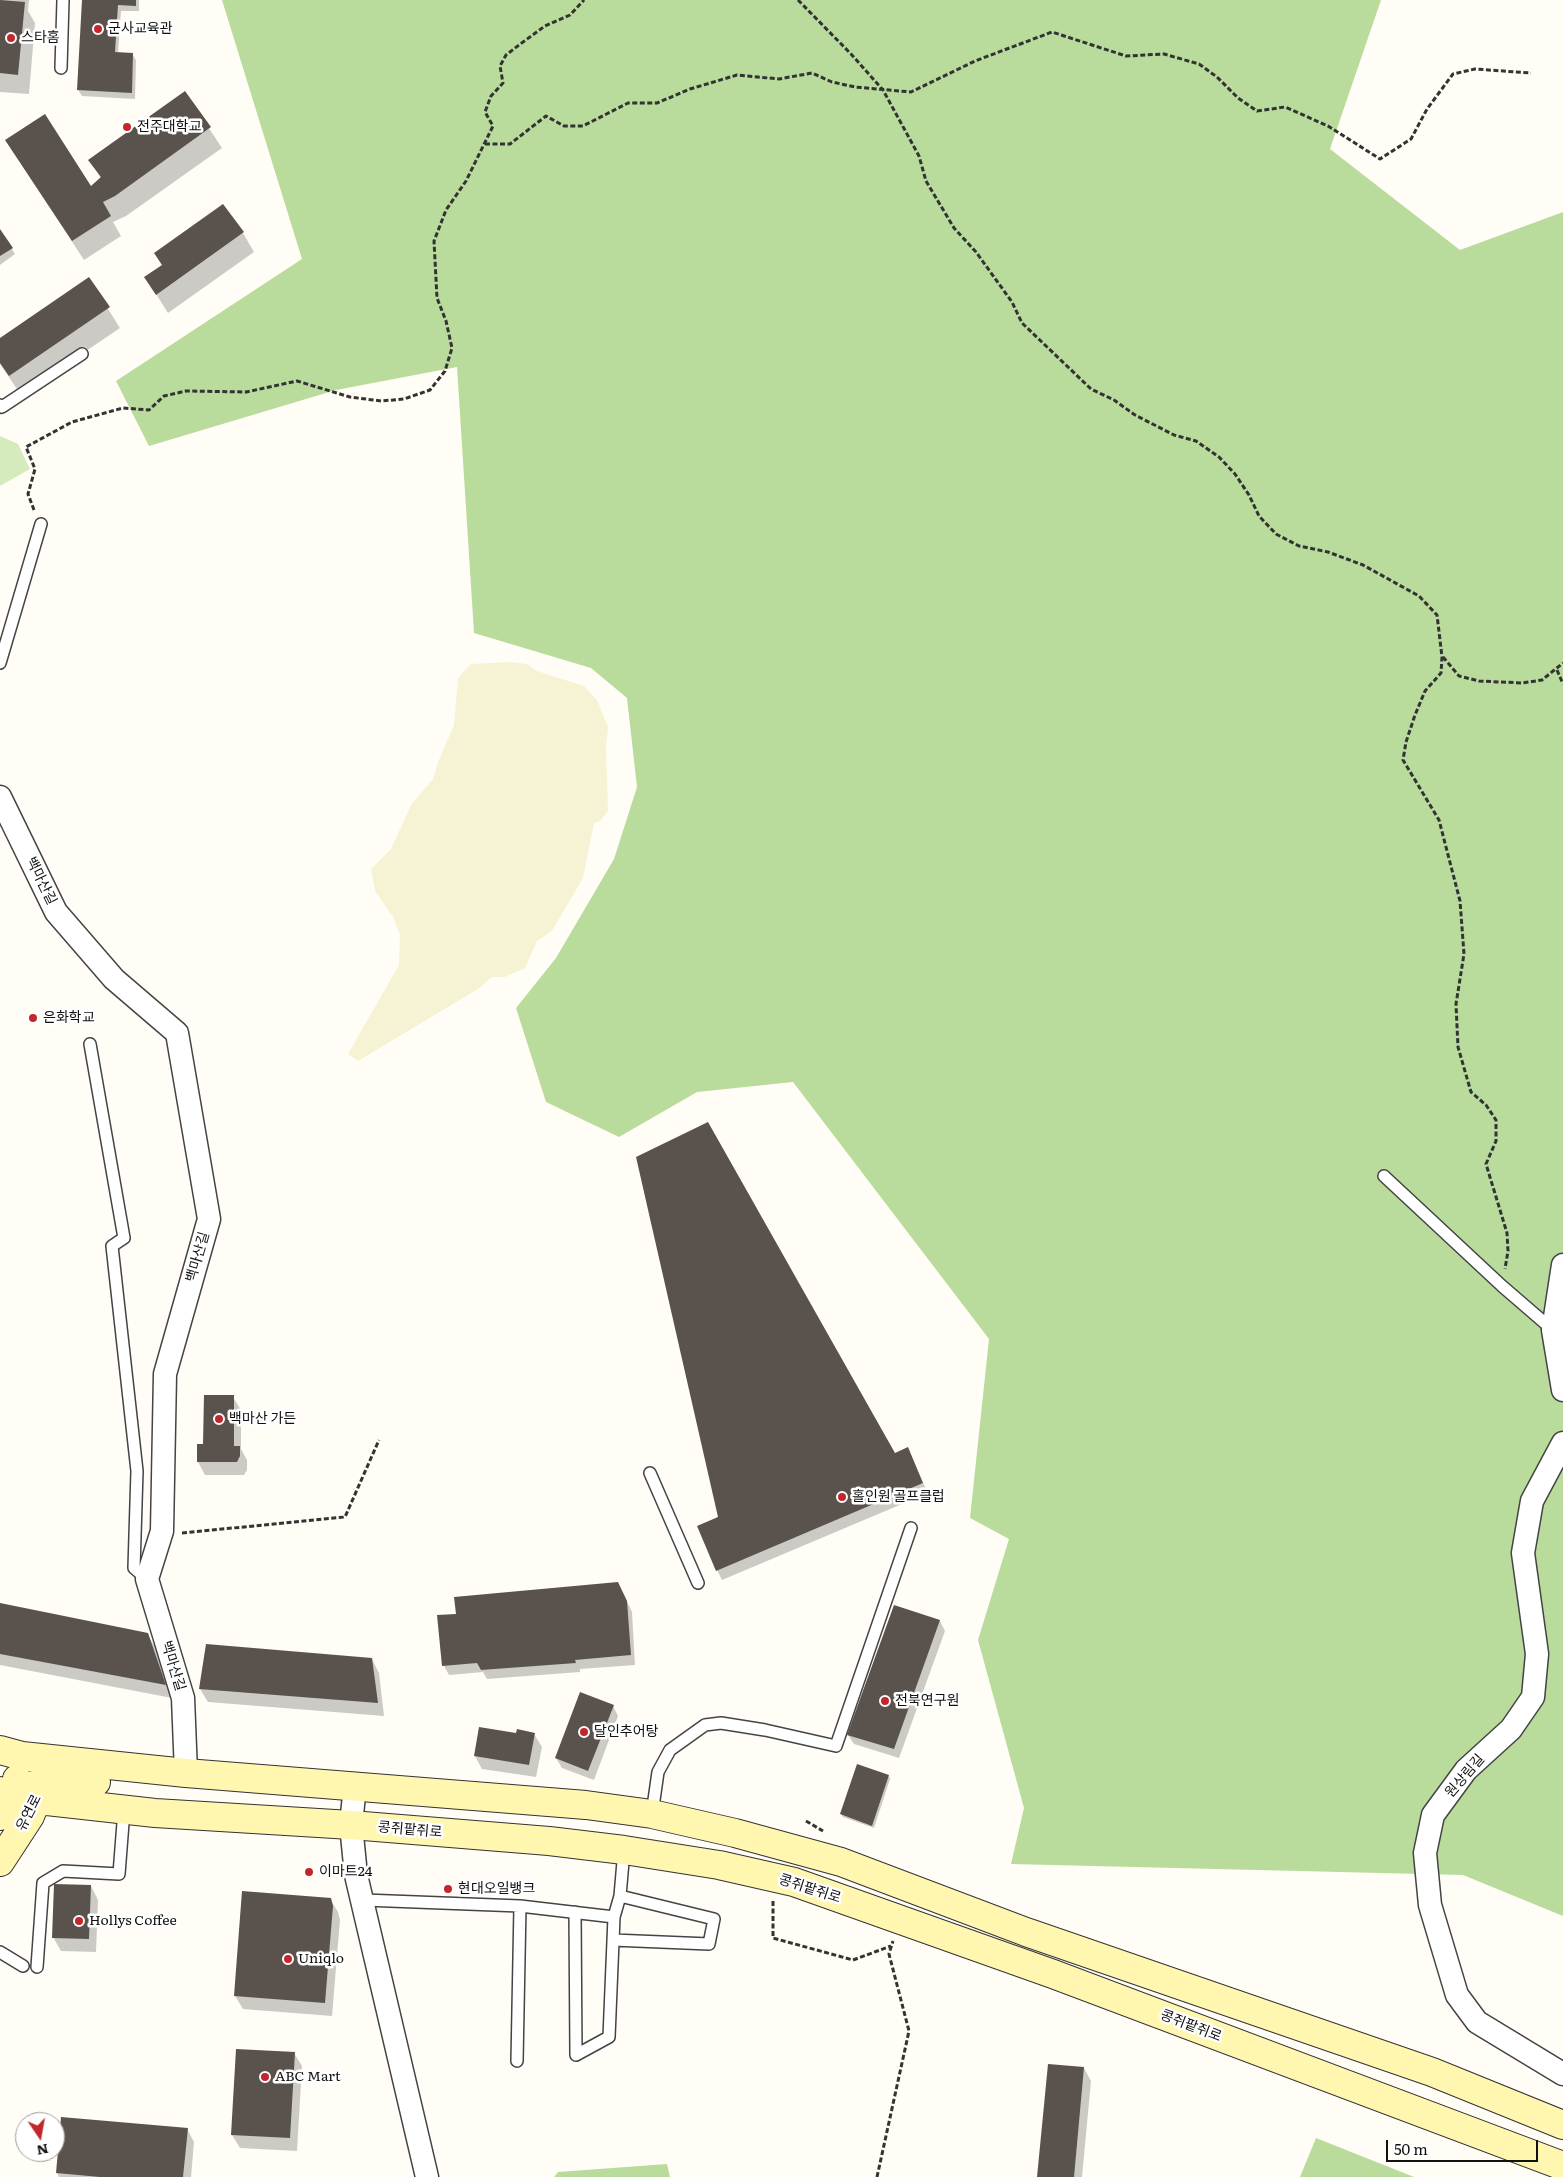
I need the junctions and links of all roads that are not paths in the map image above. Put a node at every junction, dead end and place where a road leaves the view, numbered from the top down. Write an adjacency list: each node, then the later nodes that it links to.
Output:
1 (63, 0): 2 (lane)
2 (61, 68)
3 (82, 354): 4 (lane)
4 (0, 405)
5 (41, 524): 6 (lane)
6 (0, 663)
7 (0, 797): 16 (street, 백마산길)
8 (90, 1044): 16 (lane)
9 (1384, 1176): 11 (lane)
10 (1563, 1265): 11 (street)
11 (1553, 1330): 12 (street)
12 (1563, 1390)
13 (1563, 1443): 37 (street, 원상림길)
14 (650, 1473): 17 (lane)
15 (911, 1528): 23 (lane)
16 (147, 1579): 18 (street, 백마산길)
17 (698, 1583)
18 (186, 1773): 19 (main road); 20 (main road)
19 (228, 1776): 20 (main road); 21 (main road)
20 (21, 1781): 22 (main road, 콩쥐팥쥐로); 26 (main road, 유연로)
21 (355, 1785): 23 (main road); 24 (street)
22 (124, 1810): 24 (main road, 콩쥐팥쥐로); 35 (lane)
23 (652, 1814): 38 (main road)
24 (351, 1824): 25 (main road, 콩쥐팥쥐로); 28 (street)
25 (624, 1850): 27 (lane); 39 (main road, 콩쥐팥쥐로)
26 (0, 1862)
27 (620, 1896): 31 (lane); 32 (lane)
28 (364, 1900): 29 (lane); 40 (street)
29 (520, 1906): 30 (lane); 36 (lane)
30 (575, 1912): 31 (lane); 32 (lane)
31 (614, 1917): 32 (lane)
32 (614, 1940)
33 (0, 1952): 34 (lane)
34 (22, 1966)
35 (37, 1967)
36 (517, 2061)
37 (1563, 2074)
38 (1563, 2125)
39 (1563, 2166)
40 (427, 2177)

